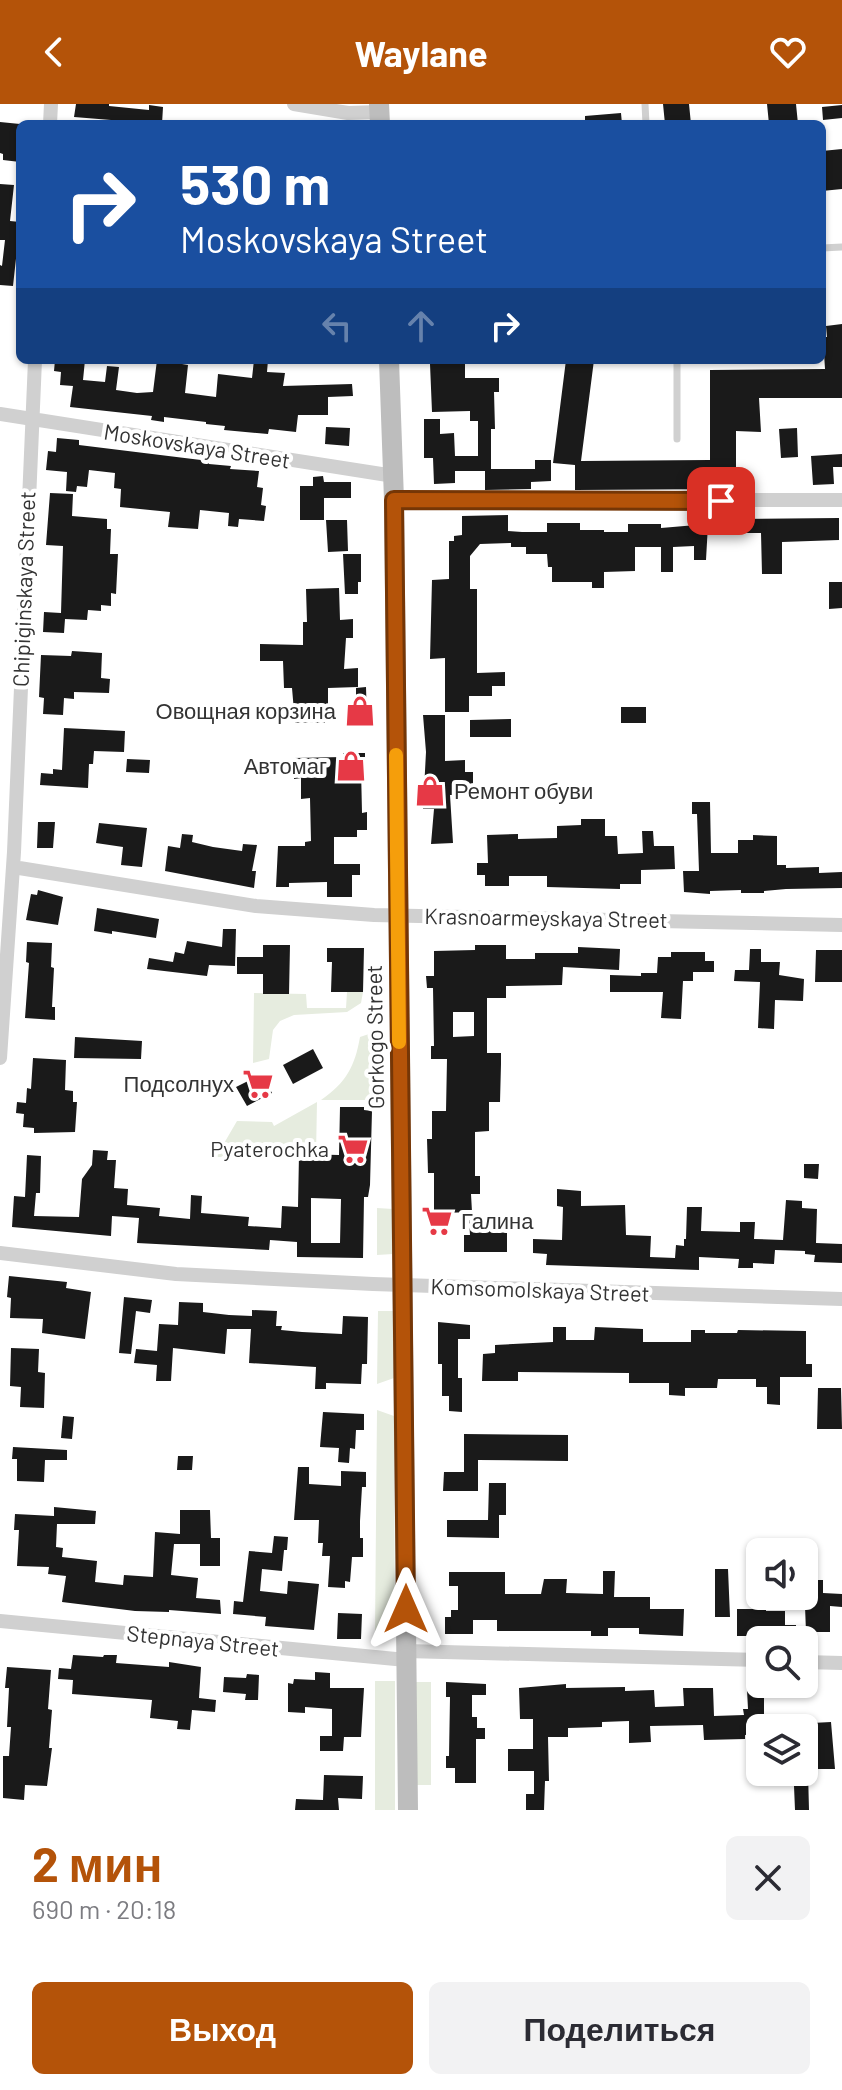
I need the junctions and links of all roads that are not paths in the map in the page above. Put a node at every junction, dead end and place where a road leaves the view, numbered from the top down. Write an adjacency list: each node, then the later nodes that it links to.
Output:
1 (294, 104): 2 (street)
2 (379, 113)
3 (35, 364): 7 (street, Chipiginskaya Street)
4 (389, 364): 9 (main road, Gorkogo Street)
5 (677, 364): 8 (lane)
6 (0, 414): 7 (street, Moskovskaya Street)
7 (31, 420): 9 (street, Moskovskaya Street); 12 (street, Chipiginskaya Street)
8 (677, 439)
9 (394, 476): 10 (main road, Gorkogo Street)
10 (394, 500): 11 (street); 13 (main road, Gorkogo Street)
11 (842, 500)
12 (9, 856): 13 (street, Krasnoarmeyskaya Street); 15 (street, Chipiginskaya Street)
13 (397, 915): 14 (street, Krasnoarmeyskaya Street); 18 (main road, Gorkogo Street)
14 (842, 925)
15 (1, 1040): 16 (street, Chipiginskaya Street)
16 (0, 1058)
17 (0, 1253): 18 (street, Komsomolskaya Street)
18 (403, 1285): 19 (street, Komsomolskaya Street); 21 (main road, Gorkogo Street)
19 (842, 1299)
20 (0, 1621): 21 (street, Stepnaya Street)
21 (406, 1656): 22 (street, Stepnaya Street); 25 (main road, Gorkogo Street)
22 (746, 1660)
23 (818, 1662): 24 (street)
24 (842, 1663)
25 (408, 1810)

